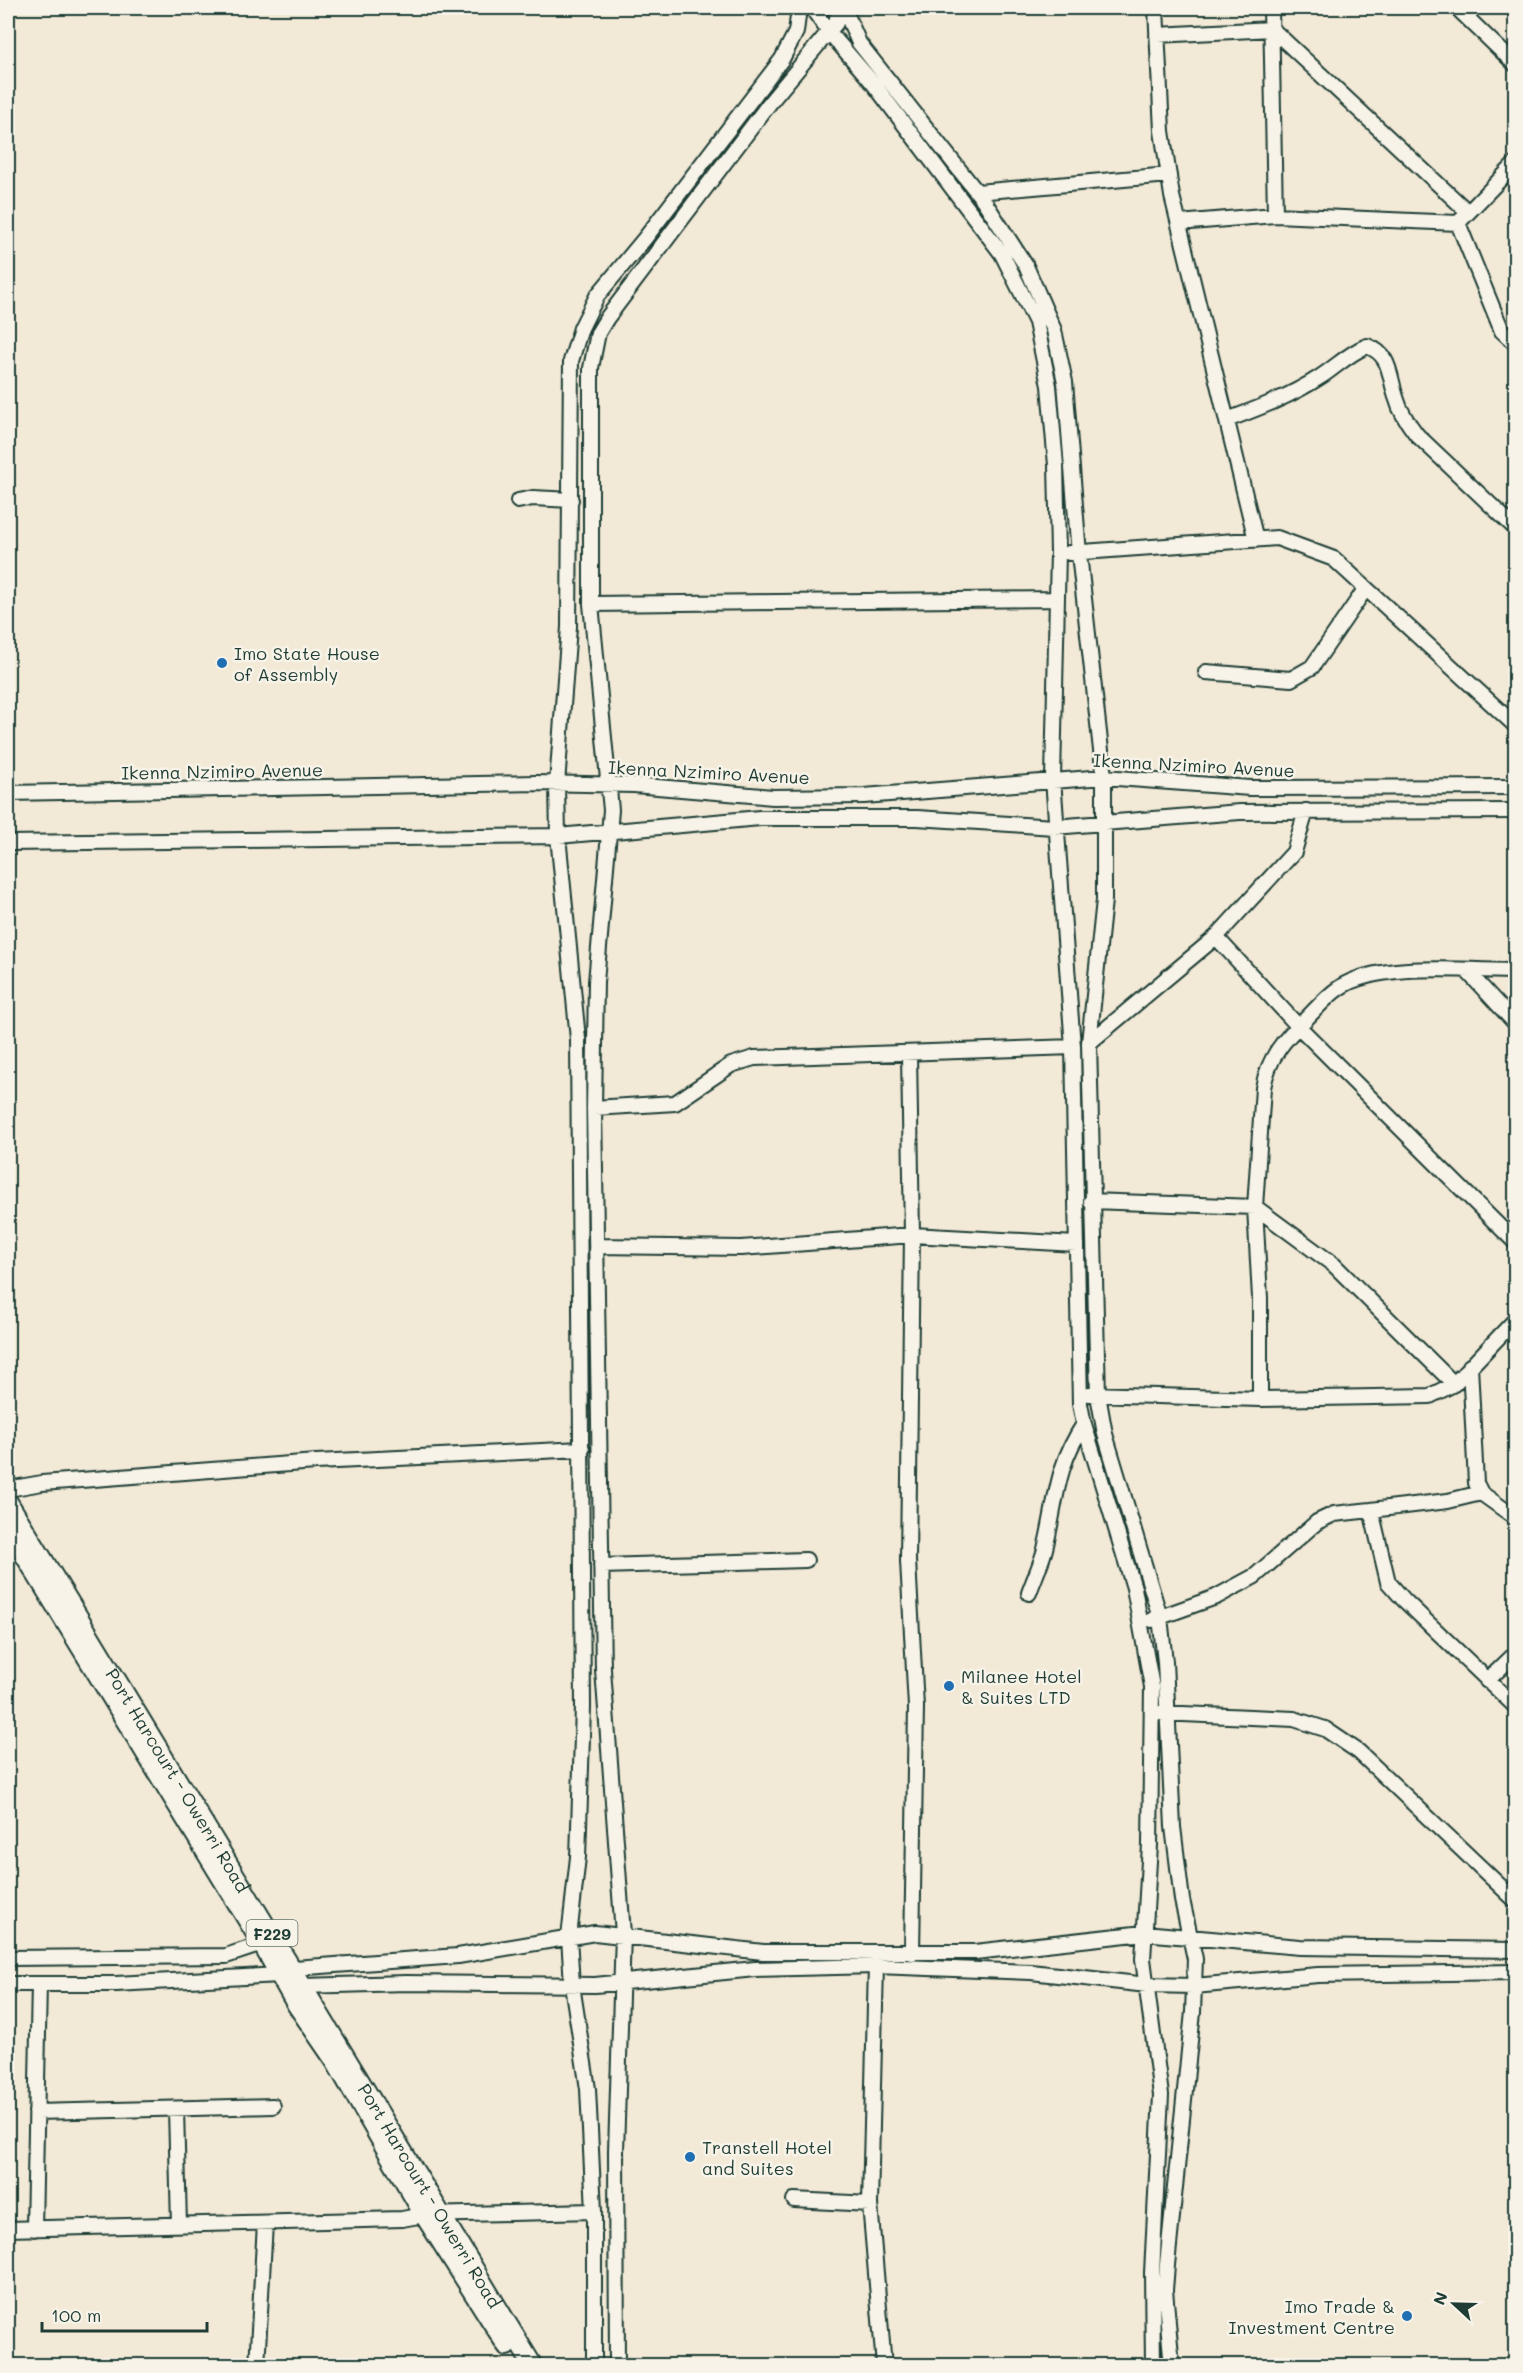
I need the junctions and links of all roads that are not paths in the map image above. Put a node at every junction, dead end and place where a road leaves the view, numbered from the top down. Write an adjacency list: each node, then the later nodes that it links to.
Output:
1 (799, 8): 18 (street)
2 (812, 8): 9 (street)
3 (839, 8): 9 (street)
4 (844, 8): 14 (street)
5 (1156, 8): 10 (street)
6 (1271, 8): 8 (street)
7 (1456, 8): 11 (street)
8 (1272, 29): 10 (street); 15 (street); 16 (street)
9 (829, 33): 20 (street); 26 (street)
10 (1157, 35): 13 (street)
11 (1515, 65)
12 (1515, 163): 16 (street)
13 (1169, 175): 14 (street); 17 (street)
14 (977, 192): 27 (street)
15 (1275, 215): 16 (street); 17 (street)
16 (1463, 218): 19 (street)
17 (1179, 223): 21 (street)
18 (576, 344): 20 (street); 22 (street)
19 (1515, 344)
20 (593, 350): 30 (street)
21 (1227, 420): 24 (street); 25 (street)
22 (571, 500): 23 (street); 35 (street)
23 (518, 501)
24 (1515, 529)
25 (1256, 540): 27 (street); 28 (street)
26 (1058, 552): 27 (street); 29 (street)
27 (1079, 554): 33 (street)
28 (1366, 588): 31 (street); 32 (street)
29 (1057, 599): 30 (street); 34 (street)
30 (591, 604): 36 (street)
31 (1206, 672)
32 (1515, 726)
33 (1104, 777): 34 (street, Ikenna Nzimiro Avenue); 37 (street, Ikenna Nzimiro Avenue); 41 (street)
34 (1053, 779): 36 (street, Ikenna Nzimiro Avenue); 42 (street)
35 (557, 784): 36 (street, Ikenna Nzimiro Avenue); 38 (street, Ikenna Nzimiro Avenue); 44 (street)
36 (609, 784): 43 (street)
37 (1514, 784)
38 (8, 793)
39 (1306, 811): 40 (street); 41 (street); 46 (street)
40 (1515, 811)
41 (1105, 825): 42 (street); 51 (street)
42 (1054, 827): 43 (street); 52 (street)
43 (610, 833): 44 (street); 54 (street)
44 (558, 836): 45 (street); 68 (street)
45 (8, 843)
46 (1216, 937): 50 (street); 51 (street)
47 (1467, 971): 48 (street); 49 (street); 50 (street)
48 (1515, 971)
49 (1515, 1024)
50 (1298, 1026): 56 (street); 58 (street)
51 (1089, 1043): 55 (street)
52 (1074, 1047): 53 (street); 59 (street)
53 (909, 1054): 54 (street); 57 (street)
54 (594, 1108): 60 (street)
55 (1091, 1201): 56 (street); 65 (street)
56 (1255, 1207): 63 (street); 66 (street)
57 (912, 1235): 59 (street); 60 (street); 92 (street)
58 (1515, 1243)
59 (1076, 1244): 64 (street)
60 (598, 1246): 76 (street)
61 (1515, 1319): 62 (street)
62 (1470, 1366): 63 (street); 70 (street)
63 (1454, 1384): 66 (street)
64 (1080, 1393): 65 (street); 67 (street)
65 (1098, 1395): 66 (street); 78 (street)
66 (1260, 1399)
67 (1084, 1424): 77 (street); 79 (street)
68 (582, 1449): 69 (street); 89 (street)
69 (8, 1489)
70 (1481, 1493): 72 (street); 73 (street)
71 (8, 1502): 95 (main road, Port Harcourt - Owerri Road / F229)
72 (1371, 1510): 78 (street); 81 (street)
73 (1515, 1518)
74 (8, 1528): 90 (main road, Port Harcourt - Owerri Road / F229)
75 (806, 1560): 76 (street)
76 (601, 1566): 87 (street)
77 (1029, 1593)
78 (1160, 1617): 79 (street); 84 (street)
79 (1142, 1623): 83 (street)
80 (1515, 1653): 81 (street)
81 (1487, 1681): 82 (street)
82 (1515, 1707)
83 (1152, 1713): 84 (street); 86 (street)
84 (1167, 1713): 85 (street); 88 (street)
85 (1515, 1901)
86 (1144, 1932): 88 (street); 92 (street); 101 (street)
87 (623, 1935): 89 (street); 92 (street); 97 (street)
88 (1190, 1936): 91 (street); 103 (street)
89 (569, 1937): 95 (street); 100 (street)
90 (262, 1944): 93 (street); 95 (main road, Port Harcourt - Owerri Road / F229)
91 (1515, 1950)
92 (912, 1953)
93 (8, 1958)
94 (876, 1966): 97 (street); 101 (street); 108 (street)
95 (286, 1971): 99 (street); 102 (main road, Port Harcourt - Owerri Road / F229); 110 (main road, Port Harcourt - Owerri Road / F229)
96 (1515, 1972): 103 (street)
97 (621, 1983): 100 (street); 119 (street)
98 (8, 1984): 99 (street)
99 (39, 1984): 106 (street)
100 (572, 1985): 102 (street); 109 (street)
101 (1147, 1985): 103 (street); 121 (street)
102 (303, 1986): 110 (main road, Port Harcourt - Owerri Road / F229)
103 (1194, 1986): 122 (street)
104 (273, 2106): 105 (street)
105 (176, 2109): 106 (street); 112 (street)
106 (36, 2112): 114 (street)
107 (794, 2200): 108 (street)
108 (870, 2204): 120 (street)
109 (594, 2211): 110 (street); 118 (street)
110 (432, 2215): 111 (street); 116 (main road, Port Harcourt - Owerri Road / F229); 117 (main road, Port Harcourt - Owerri Road / F229)
111 (265, 2223): 112 (street); 115 (street)
112 (178, 2225): 114 (street)
113 (8, 2229): 114 (street)
114 (34, 2229)
115 (257, 2366)
116 (519, 2366)
117 (533, 2366)
118 (594, 2366)
119 (617, 2366)
120 (884, 2366)
121 (1153, 2366)
122 (1172, 2366)

